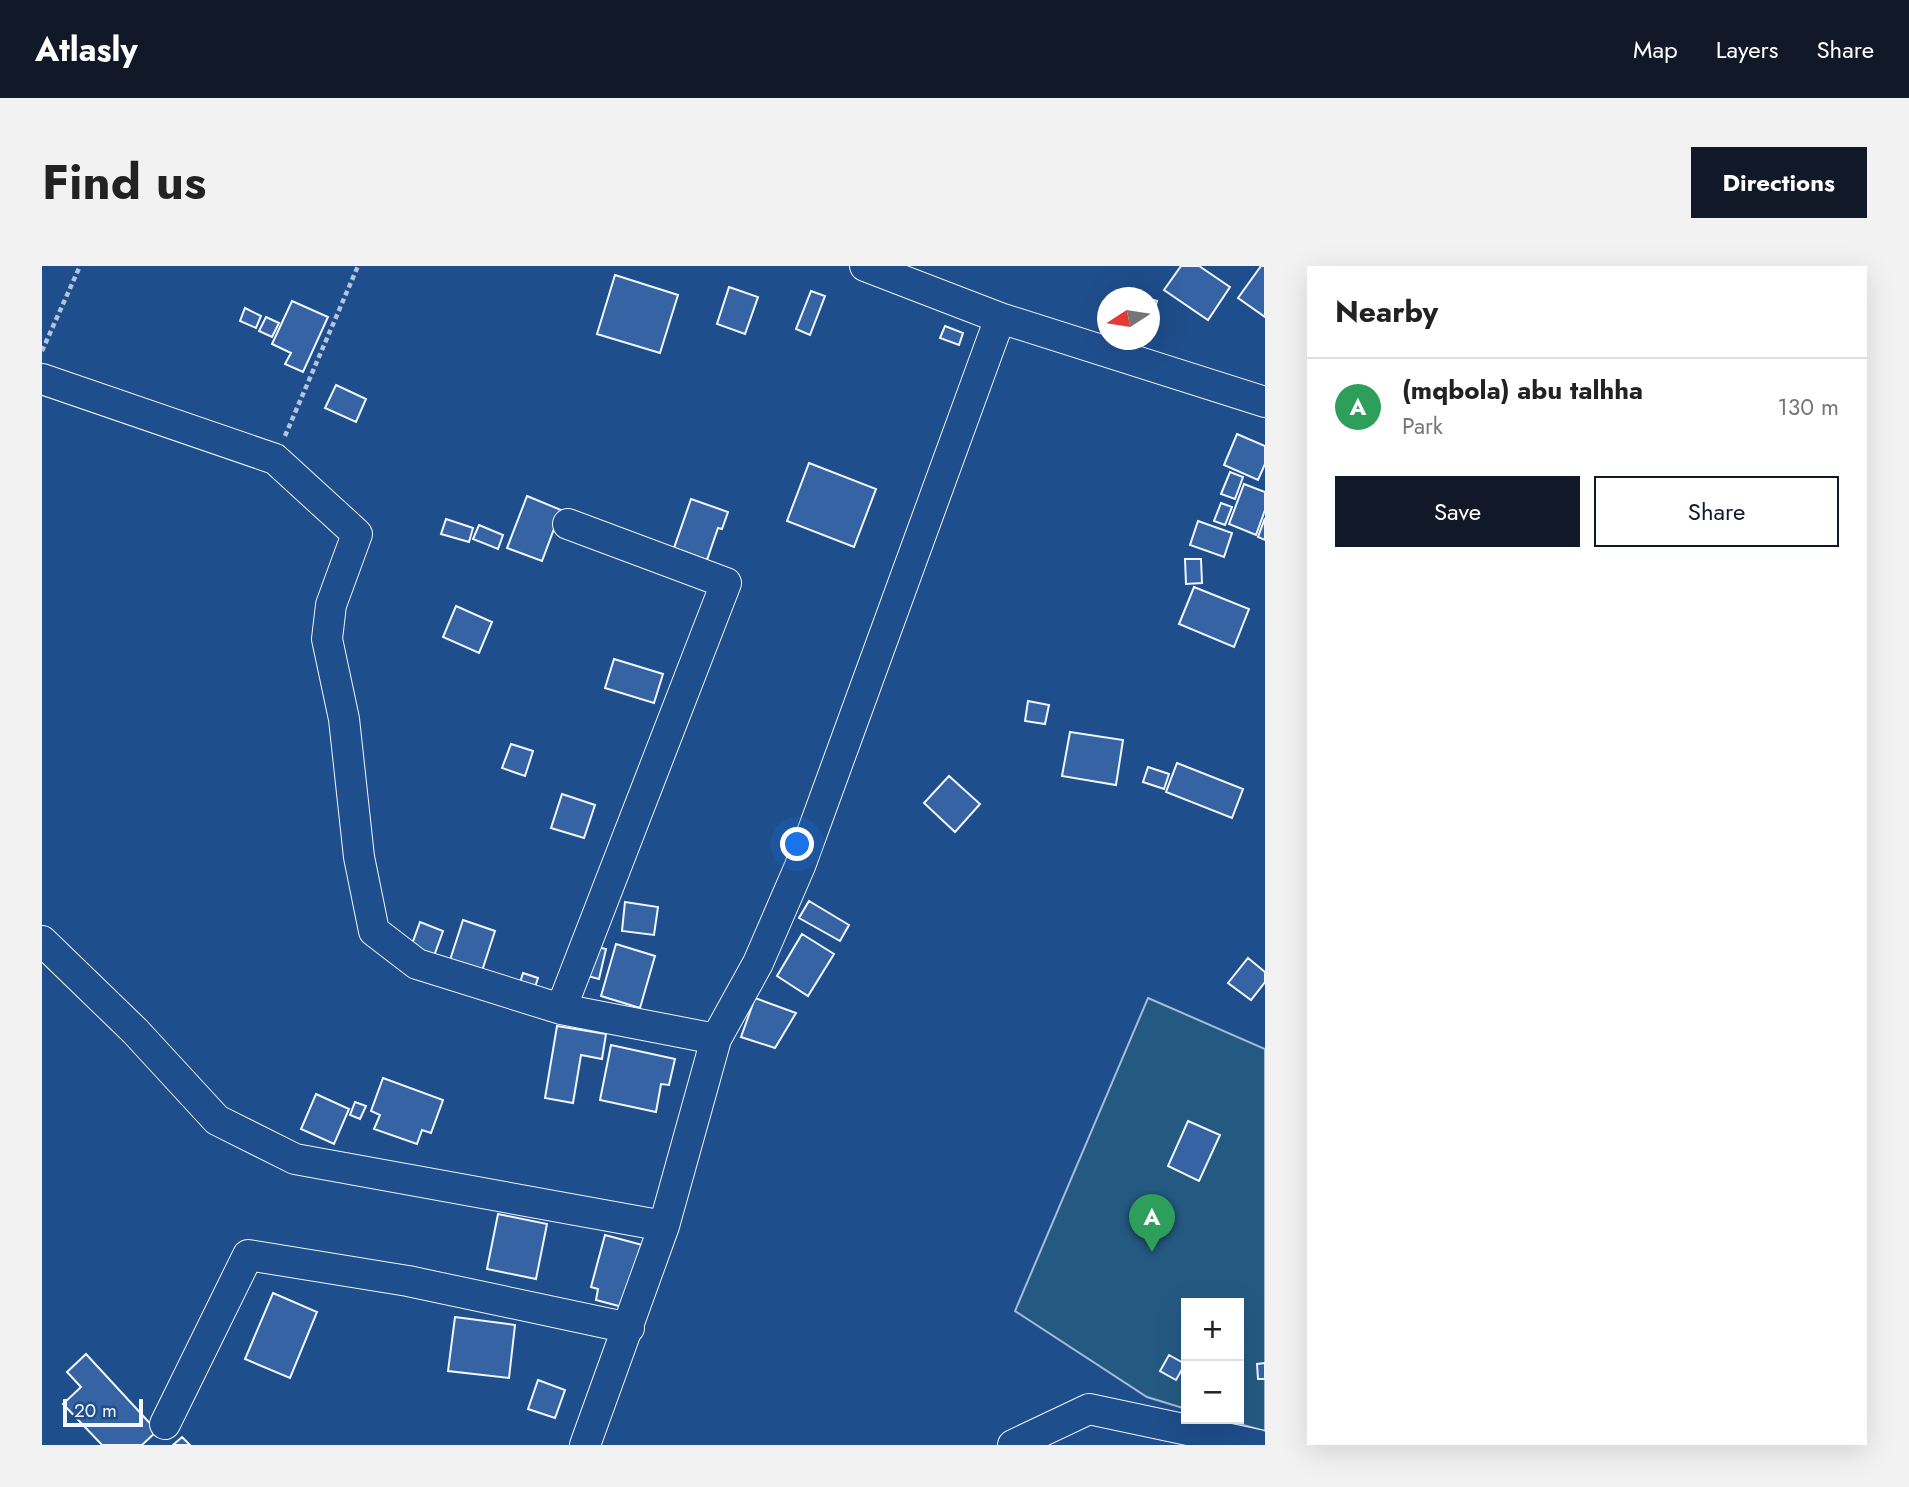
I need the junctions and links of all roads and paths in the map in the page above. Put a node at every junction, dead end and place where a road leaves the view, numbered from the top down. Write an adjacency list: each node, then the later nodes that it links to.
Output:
1 (80, 266): 5 (path)
2 (358, 266): 8 (path)
3 (864, 266): 4 (street)
4 (1000, 318): 7 (street); 12 (street)
5 (42, 351)
6 (42, 379): 8 (street)
7 (1265, 402)
8 (275, 459): 11 (street)
9 (568, 524): 11 (street)
10 (42, 941): 13 (street)
11 (561, 1009): 12 (street)
12 (716, 1039): 13 (street)
13 (664, 1226): 14 (street)
14 (629, 1328): 15 (street); 16 (street)
15 (165, 1424)
16 (585, 1445)
17 (1013, 1445): 18 (street)
18 (1258, 1445)

